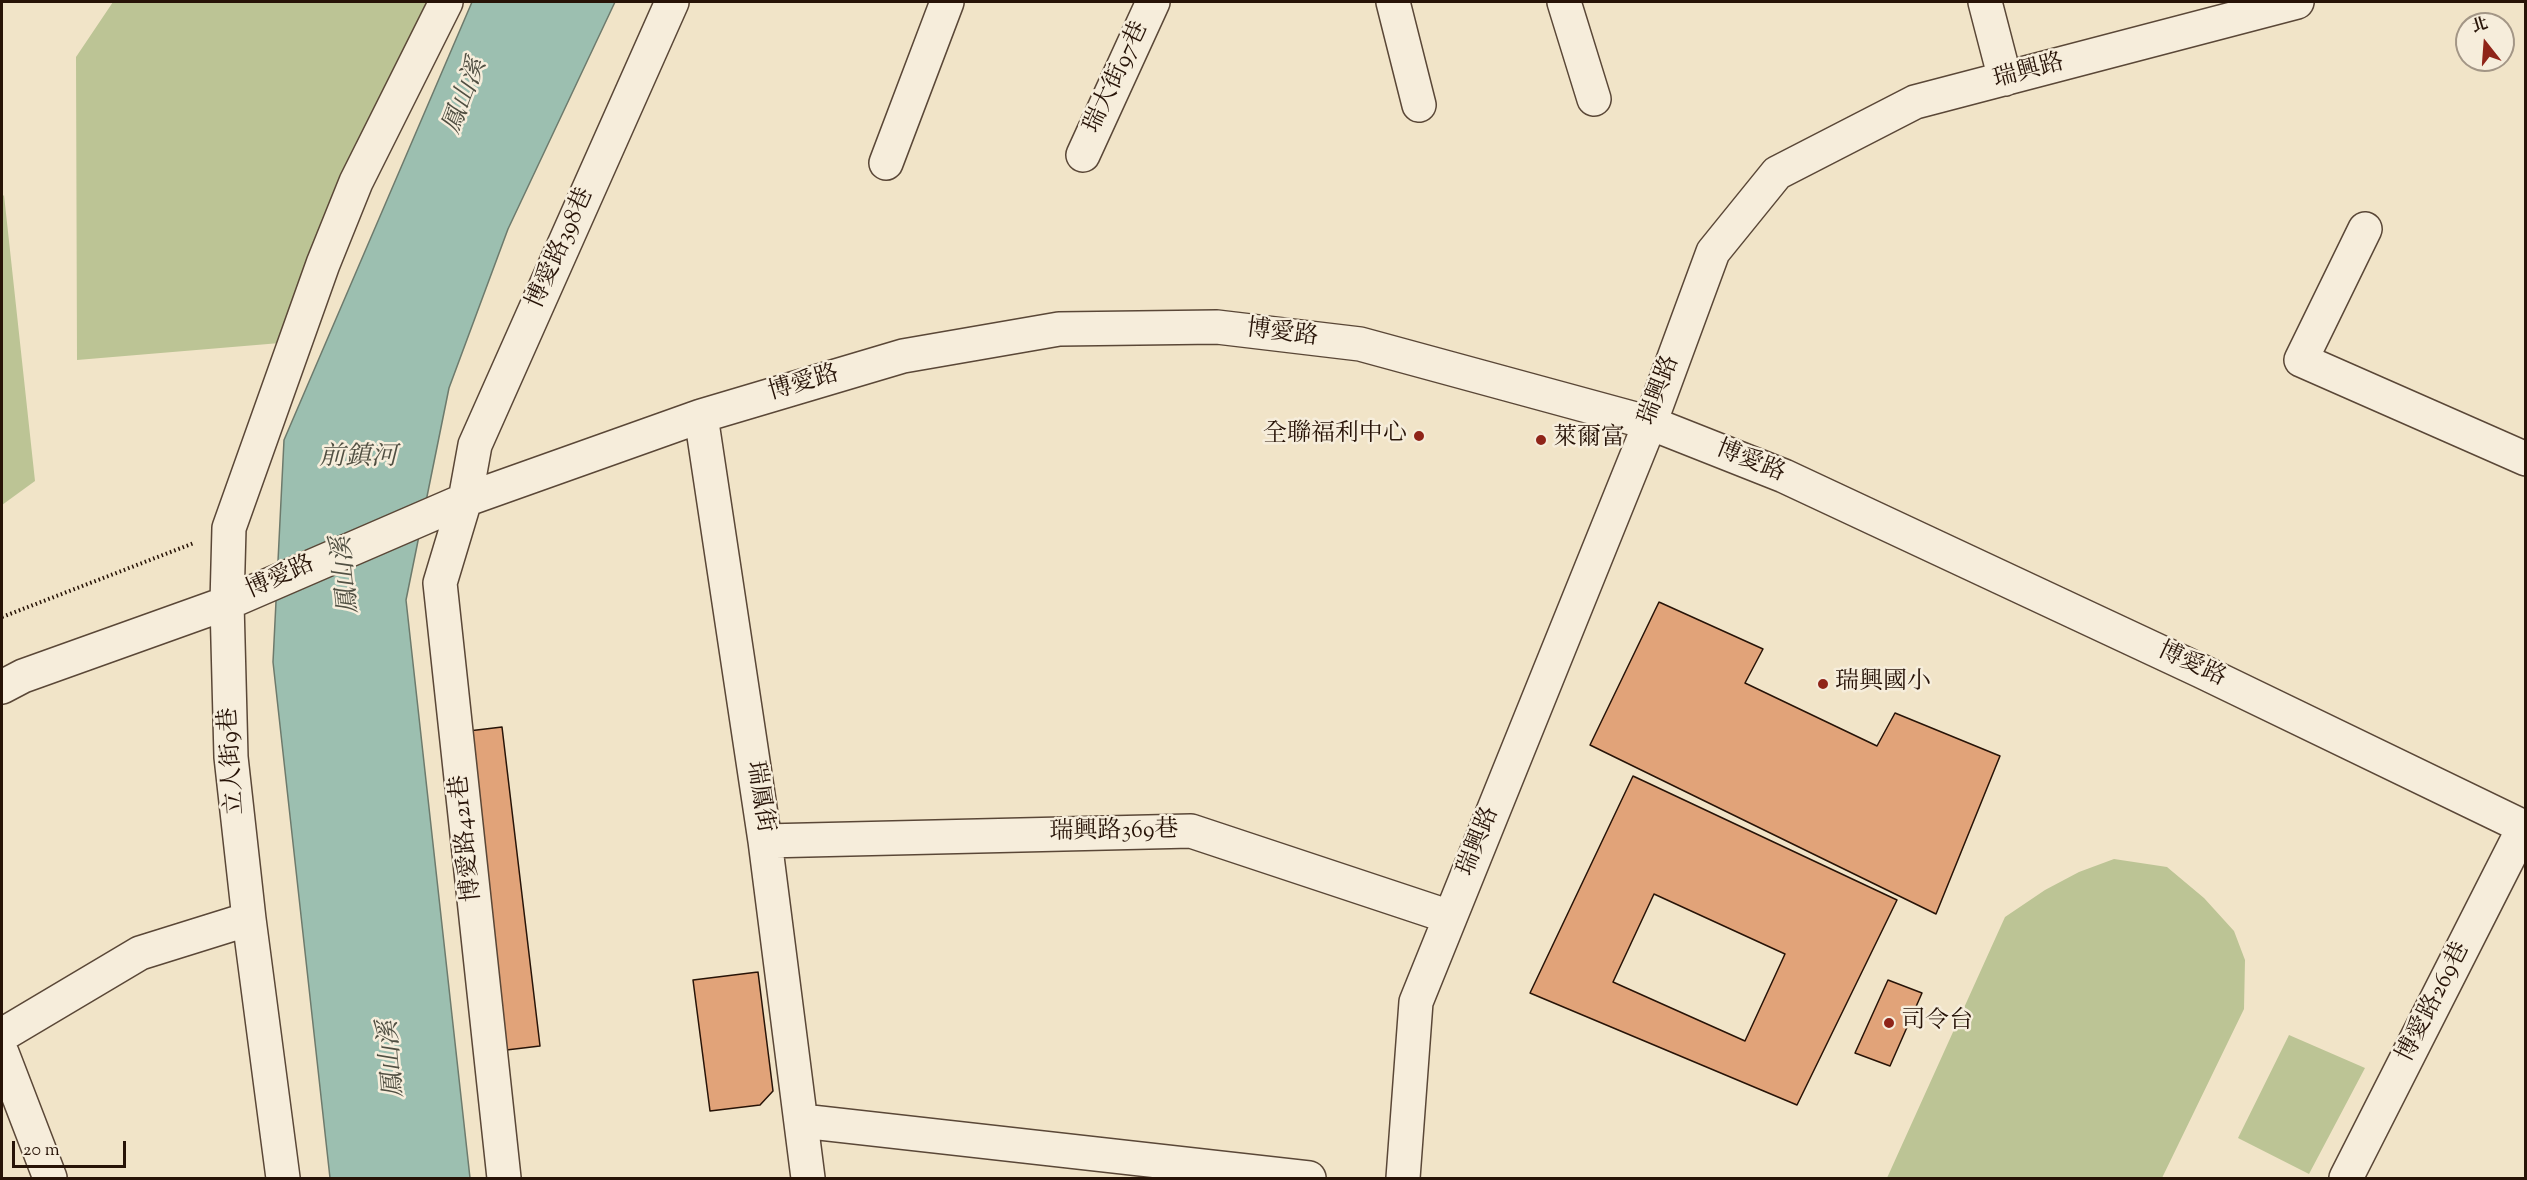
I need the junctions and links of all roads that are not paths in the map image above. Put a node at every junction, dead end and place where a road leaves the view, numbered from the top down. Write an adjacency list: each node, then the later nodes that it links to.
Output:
1 (446, 2): 19 (street, 立人街9巷)
2 (672, 2): 18 (street, 博愛路398巷)
3 (947, 2): 13 (street)
4 (1153, 2): 12 (street, 瑞大街97巷)
5 (1393, 2): 11 (street)
6 (1563, 2): 10 (street)
7 (1985, 2): 9 (street)
8 (2296, 2): 9 (street, 瑞興路)
9 (2005, 79): 16 (street, 瑞興路)
10 (1594, 99)
11 (1419, 105)
12 (1083, 155)
13 (886, 163)
14 (2365, 229): 17 (street)
15 (700, 416): 16 (street, 博愛路); 18 (street, 博愛路); 22 (street, 瑞鳳街)
16 (1650, 423): 21 (street, 博愛路); 23 (street, 瑞興路)
17 (2526, 459)
18 (465, 500): 19 (street, 博愛路); 30 (street, 博愛路421巷)
19 (238, 597): 20 (street, 博愛路); 24 (street, 立人街9巷)
20 (2, 687)
21 (2525, 828): 34 (street, 博愛路269巷)
22 (765, 841): 23 (street, 瑞興路369巷); 27 (street, 瑞鳳街)
23 (1450, 917): 33 (street, 瑞興路)
24 (249, 919): 25 (street); 29 (street, 立人街9巷)
25 (2, 1035)
26 (2, 1053): 28 (street)
27 (802, 1121): 31 (street, 瑞鳳街); 32 (street)
28 (50, 1179)
29 (283, 1179)
30 (504, 1179)
31 (808, 1179)
32 (1309, 1179)
33 (1403, 1179)
34 (2346, 1179)

